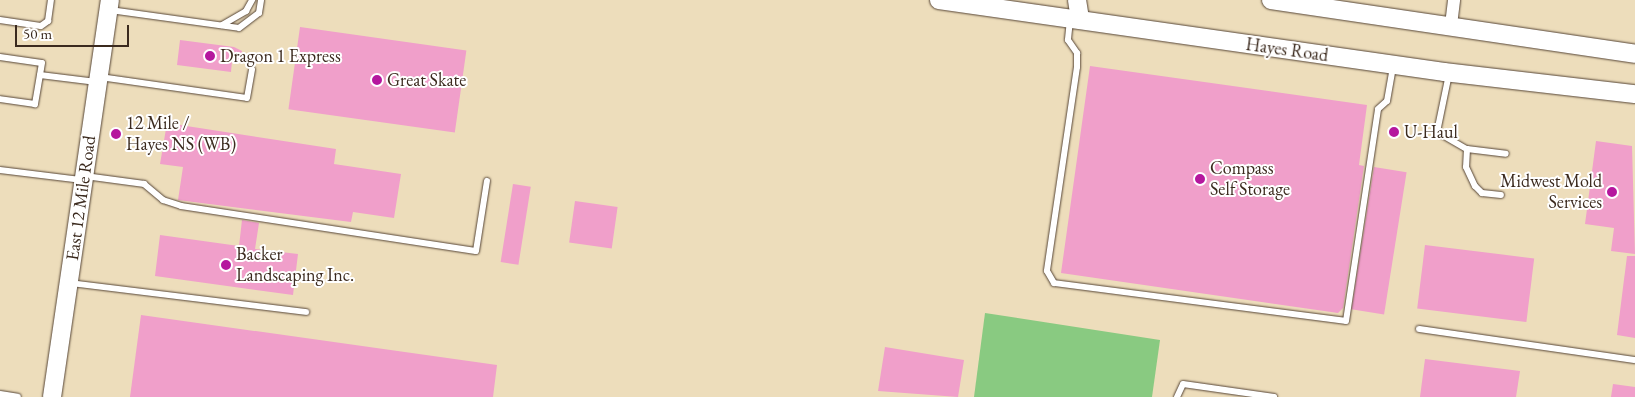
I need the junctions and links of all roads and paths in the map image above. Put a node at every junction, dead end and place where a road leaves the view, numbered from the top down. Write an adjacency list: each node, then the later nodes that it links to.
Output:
1 (51, 0): 11 (lane)
2 (252, 0): 13 (lane)
3 (261, 0): 13 (lane)
4 (940, 0): 10 (street, Hayes Road)
5 (1001, 0): 10 (street)
6 (1076, 0): 12 (street)
7 (1271, 0): 14 (street)
8 (1454, 0): 14 (street)
9 (109, 5): 13 (lane); 21 (street, East 12 Mile Road)
10 (981, 6): 12 (street, Hayes Road)
11 (0, 20)
12 (1075, 20): 17 (street, Hayes Road); 17 (lane)
13 (222, 25)
14 (1451, 25): 15 (street)
15 (1635, 54)
16 (0, 57): 20 (lane)
17 (1393, 65): 19 (street, Hayes Road)
18 (252, 69): 21 (lane)
19 (1449, 73): 22 (street, Hayes Road); 24 (lane)
20 (40, 75): 21 (lane); 23 (lane)
21 (98, 80): 27 (street, East 12 Mile Road)
22 (1635, 94)
23 (0, 99)
24 (1467, 149): 25 (lane); 29 (lane)
25 (1506, 154)
26 (0, 170): 27 (lane)
27 (83, 178): 28 (lane); 30 (street, East 12 Mile Road)
28 (487, 181)
29 (1501, 195)
30 (68, 283): 31 (lane); 36 (street, East 12 Mile Road)
31 (306, 312)
32 (1419, 329): 33 (lane)
33 (1635, 360)
34 (0, 394): 35 (lane)
35 (18, 397)
36 (52, 397)
37 (1177, 397): 38 (lane)
38 (1274, 397)

